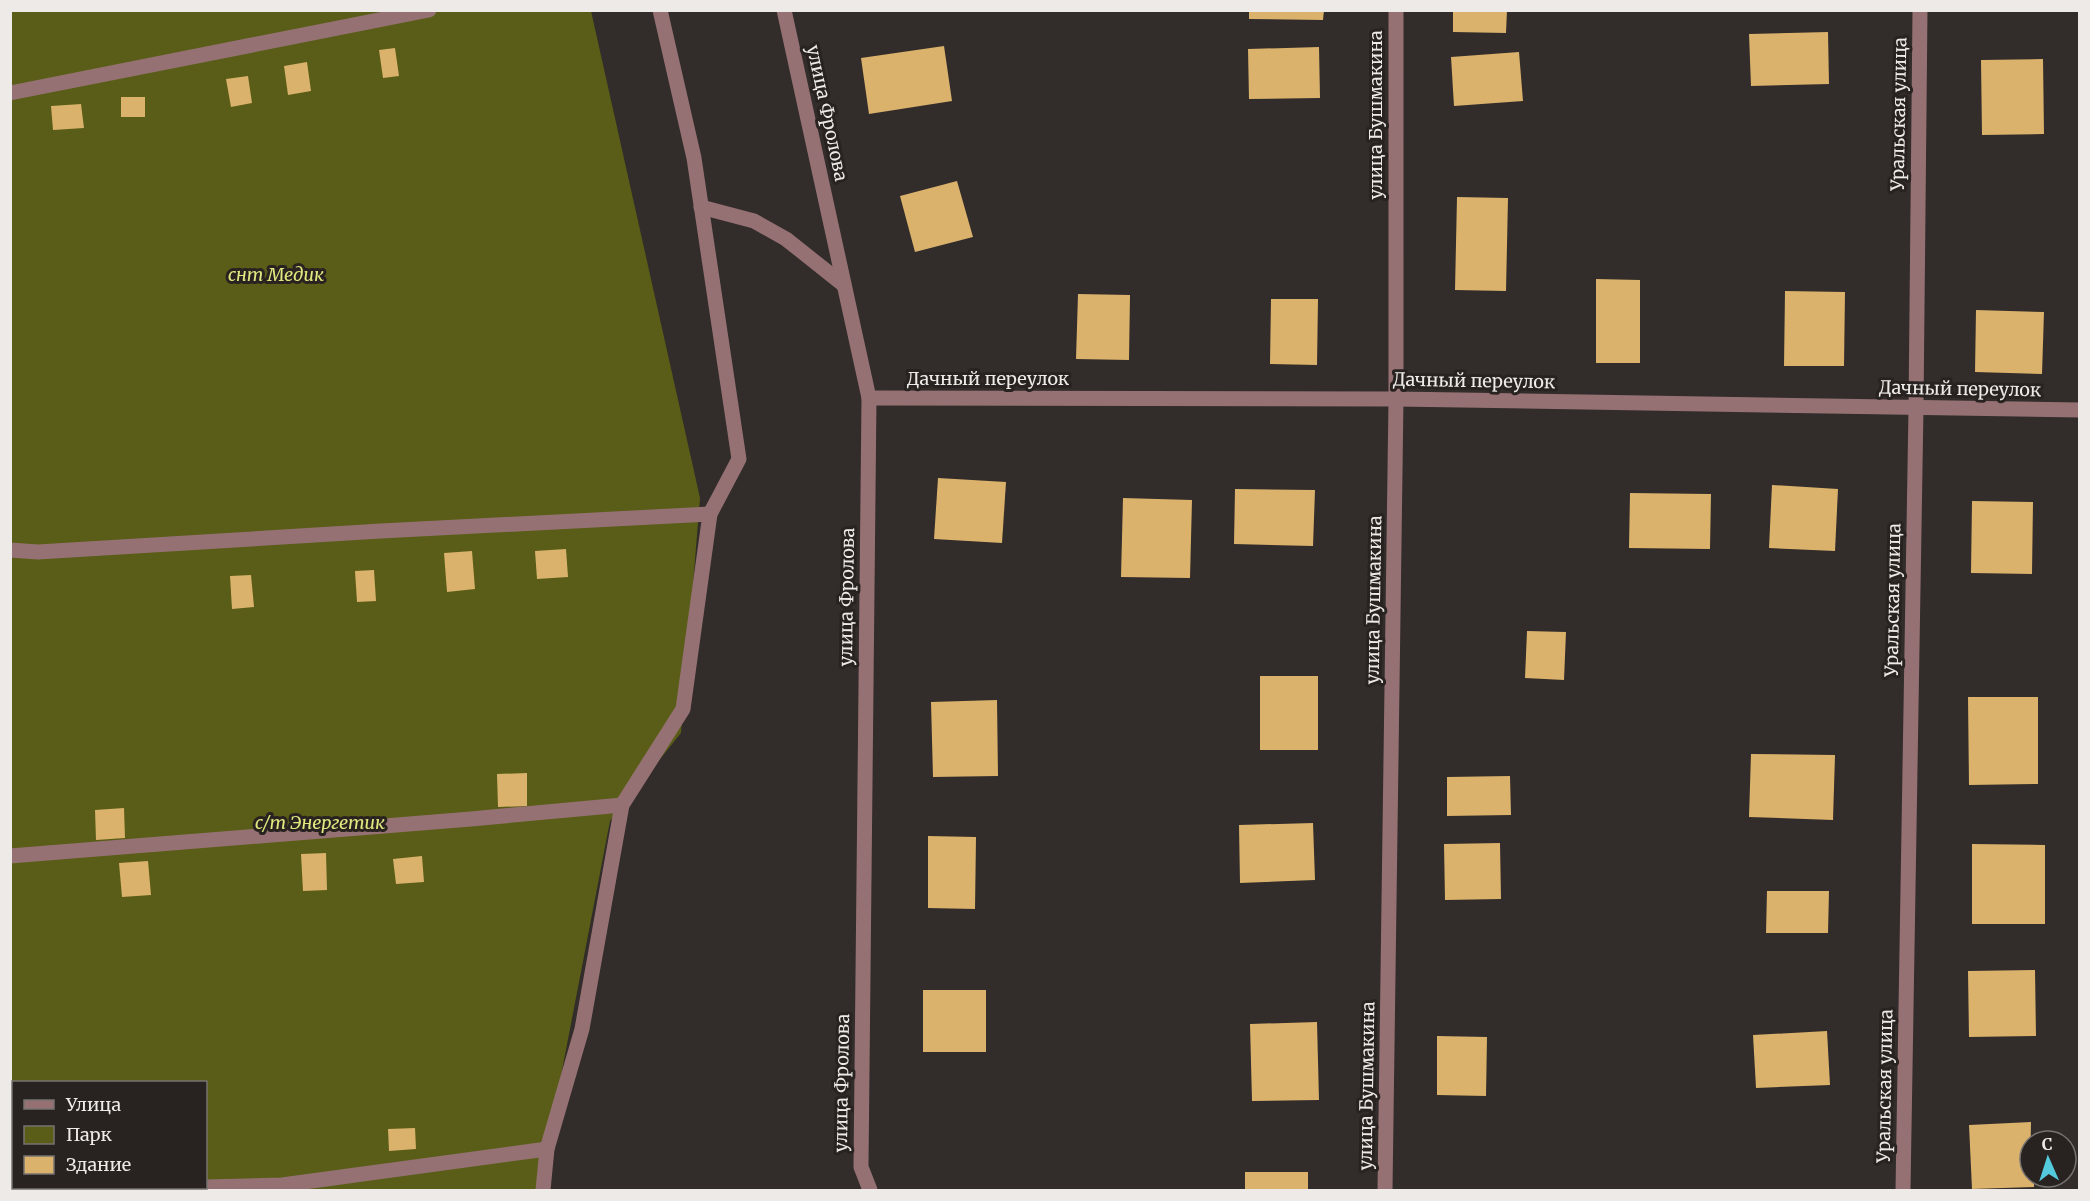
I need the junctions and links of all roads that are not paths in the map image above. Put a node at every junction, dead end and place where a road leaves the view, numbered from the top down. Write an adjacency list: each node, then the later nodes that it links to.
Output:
1 (429, 10): 6 (street)
2 (660, 10): 7 (street)
3 (784, 10): 8 (street, улица Фролова)
4 (1396, 10): 10 (street, улица Бушмакина)
5 (1920, 10): 11 (street, Уральская улица)
6 (10, 93)
7 (701, 207): 8 (street); 13 (street)
8 (844, 285): 9 (street, улица Фролова)
9 (869, 398): 10 (street, Дачный переулок); 22 (street, улица Фролова)
10 (1396, 399): 11 (street, Дачный переулок); 23 (street, улица Бушмакина)
11 (1916, 408): 12 (street, Дачный переулок); 24 (street, Уральская улица)
12 (2079, 410)
13 (710, 514): 14 (street); 15 (street)
14 (10, 550)
15 (622, 805): 16 (street); 17 (street)
16 (10, 856)
17 (547, 1149): 18 (street); 21 (street)
18 (207, 1186)
19 (101, 1189): 20 (street)
20 (18, 1191)
21 (543, 1191)
22 (870, 1191)
23 (1385, 1191)
24 (1903, 1191)

